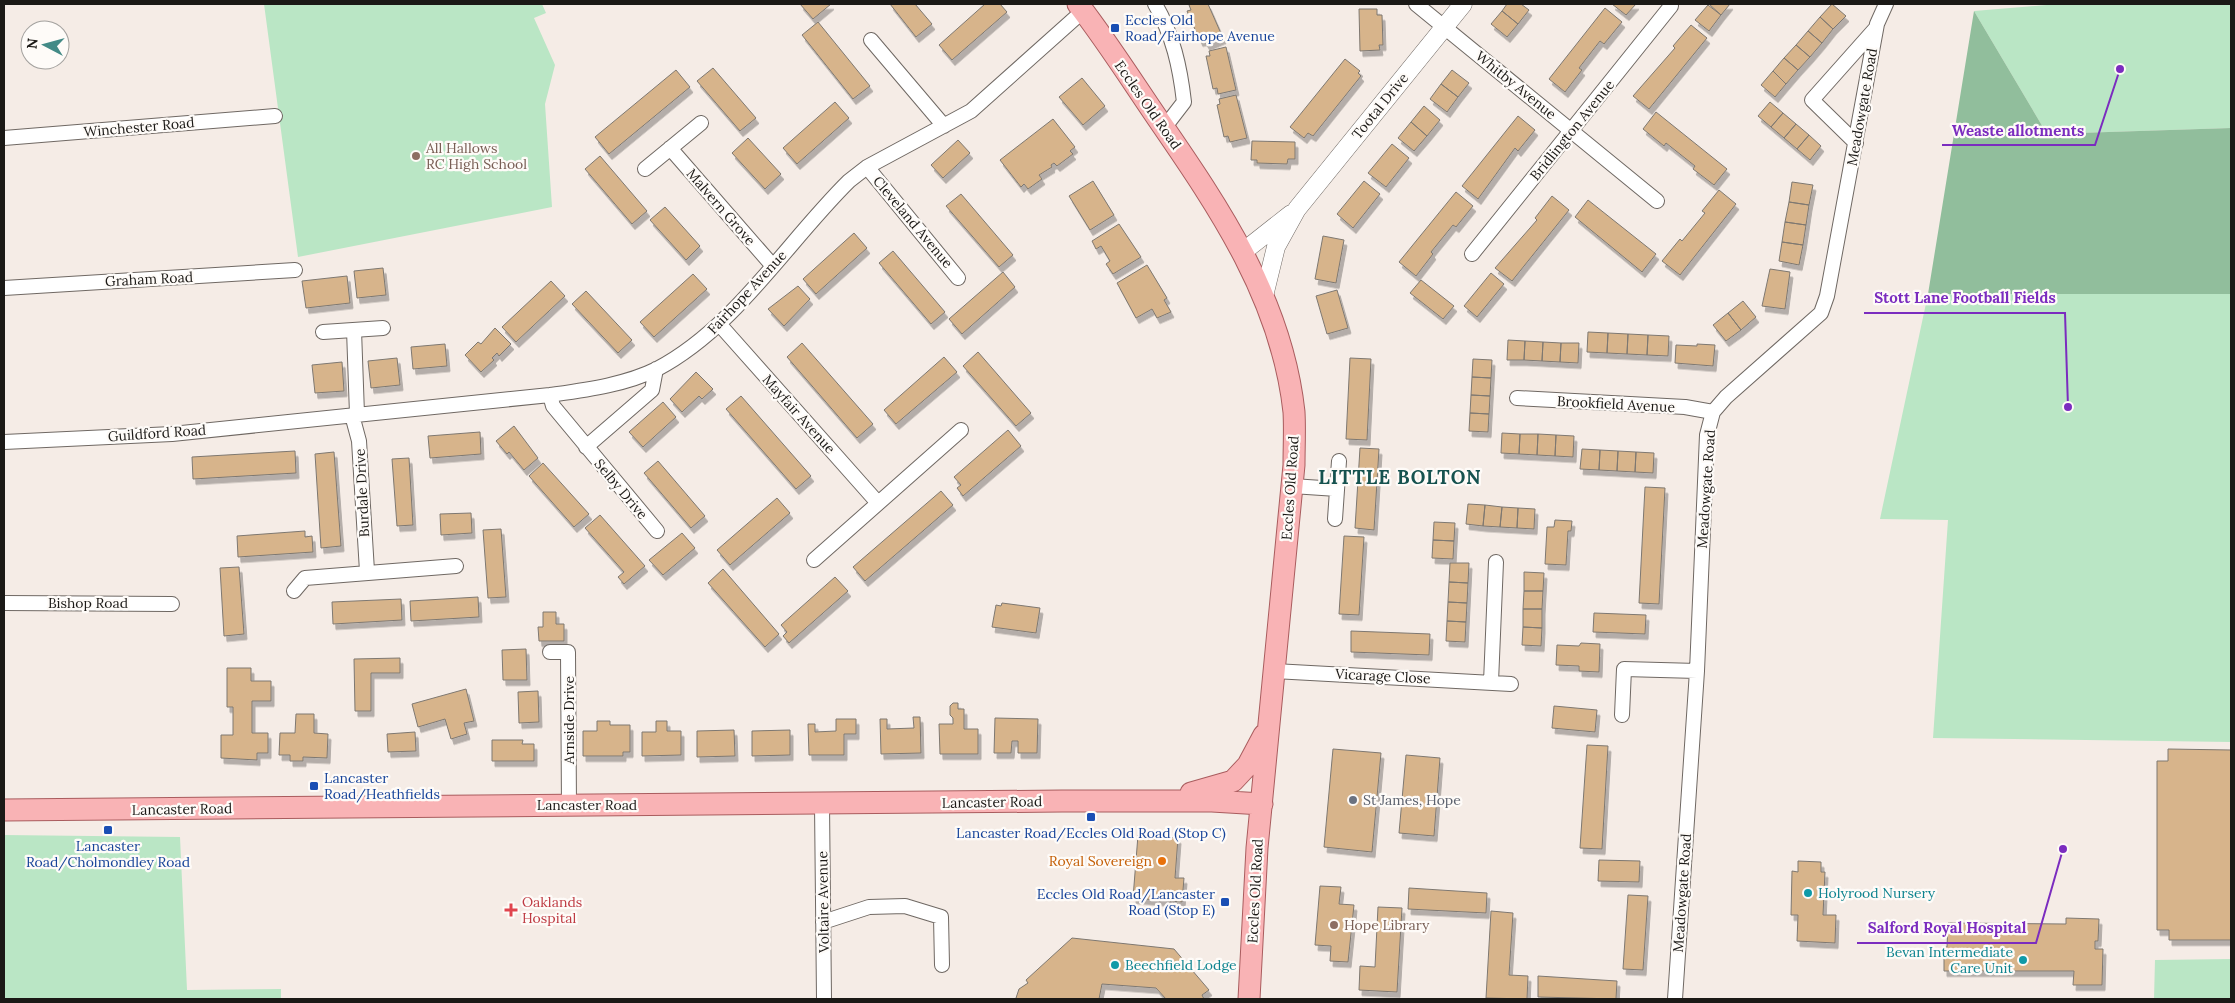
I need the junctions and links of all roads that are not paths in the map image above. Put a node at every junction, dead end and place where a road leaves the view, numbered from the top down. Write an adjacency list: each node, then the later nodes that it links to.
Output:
1 (1155, 4): 13 (street)
2 (1416, 4): 7 (street, Whitby Avenue)
3 (1463, 4): 7 (street, Tootal Drive)
4 (1886, 4): 8 (street, Meadowgate Road)
5 (1671, 6): 14 (street, Bridlington Avenue)
6 (1080, 7): 12 (street, Fairhope Avenue); 13 (main road, Eccles Old Road)
7 (1444, 26): 14 (street, Whitby Avenue); 21 (street, Tootal Drive)
8 (1876, 27): 16 (street, Meadowgate Road); 16 (street)
9 (871, 40): 12 (street)
10 (274, 116): 15 (street, Winchester Road)
11 (701, 123): 17 (street)
12 (944, 126): 18 (street, Fairhope Avenue)
13 (1164, 128): 22 (main road, Eccles Old Road)
14 (1572, 131): 20 (street, Whitby Avenue); 23 (street, Bridlington Avenue)
15 (4, 138)
16 (1856, 143): 36 (street, Meadowgate Road)
17 (670, 148): 19 (street); 24 (street, Malvern Grove)
18 (867, 168): 24 (street, Fairhope Avenue); 26 (street, Cleveland Avenue)
19 (645, 169)
20 (1657, 201)
21 (1297, 209): 22 (street, Tootal Drive); 28 (street, Tootal Drive)
22 (1244, 252): 28 (main road, Eccles Old Road)
23 (1472, 254)
24 (772, 265): 29 (street, Fairhope Avenue)
25 (295, 270): 27 (street, Graham Road)
26 (958, 278)
27 (4, 288)
28 (1264, 296): 43 (main road, Eccles Old Road)
29 (720, 325): 33 (street, Fairhope Avenue); 45 (street, Mayfair Avenue)
30 (383, 328): 31 (street)
31 (354, 330): 32 (street); 37 (street, Burdale Drive)
32 (323, 332)
33 (656, 369): 34 (street, Fairhope Avenue); 41 (street, Selby Drive)
34 (550, 396): 37 (street, Fairhope Avenue); 41 (street, Selby Drive)
35 (1517, 398): 36 (street, Brookfield Avenue)
36 (1713, 412): 57 (street, Meadowgate Road)
37 (354, 414): 38 (street, Fairhope Avenue); 51 (street, Burdale Drive)
38 (309, 419): 40 (street, Guildford Road)
39 (961, 430): 45 (street)
40 (4, 442)
41 (586, 447): 47 (street, Selby Drive)
42 (1339, 461): 44 (street)
43 (1292, 486): 44 (street); 56 (main road, Eccles Old Road)
44 (1337, 488): 46 (street)
45 (878, 503): 48 (street)
46 (1335, 519)
47 (657, 531)
48 (814, 560)
49 (1496, 562): 58 (street)
50 (456, 566): 51 (street)
51 (367, 571): 52 (street)
52 (294, 591)
53 (4, 603): 54 (street, Bishop Road)
54 (172, 604)
55 (550, 652): 65 (street, Arnside Drive)
56 (1274, 671): 58 (street, Vicarage Close); 61 (main road, Eccles Old Road)
57 (1697, 671): 60 (street); 71 (street, Meadowgate Road)
58 (1491, 682): 59 (street, Vicarage Close)
59 (1511, 684)
60 (1622, 715)
61 (1268, 726): 62 (main road, Lancaster Road); 64 (main road, Eccles Old Road)
62 (1169, 801): 63 (main road, Lancaster Road); 64 (main road, Lancaster Road)
63 (822, 804): 65 (main road, Lancaster Road); 67 (street, Voltaire Avenue)
64 (1262, 804): 70 (main road, Eccles Old Road)
65 (569, 806): 66 (main road, Lancaster Road)
66 (4, 810)
67 (823, 922): 68 (street); 69 (street, Voltaire Avenue)
68 (942, 964)
69 (824, 999)
70 (1249, 999)
71 (1675, 999)

